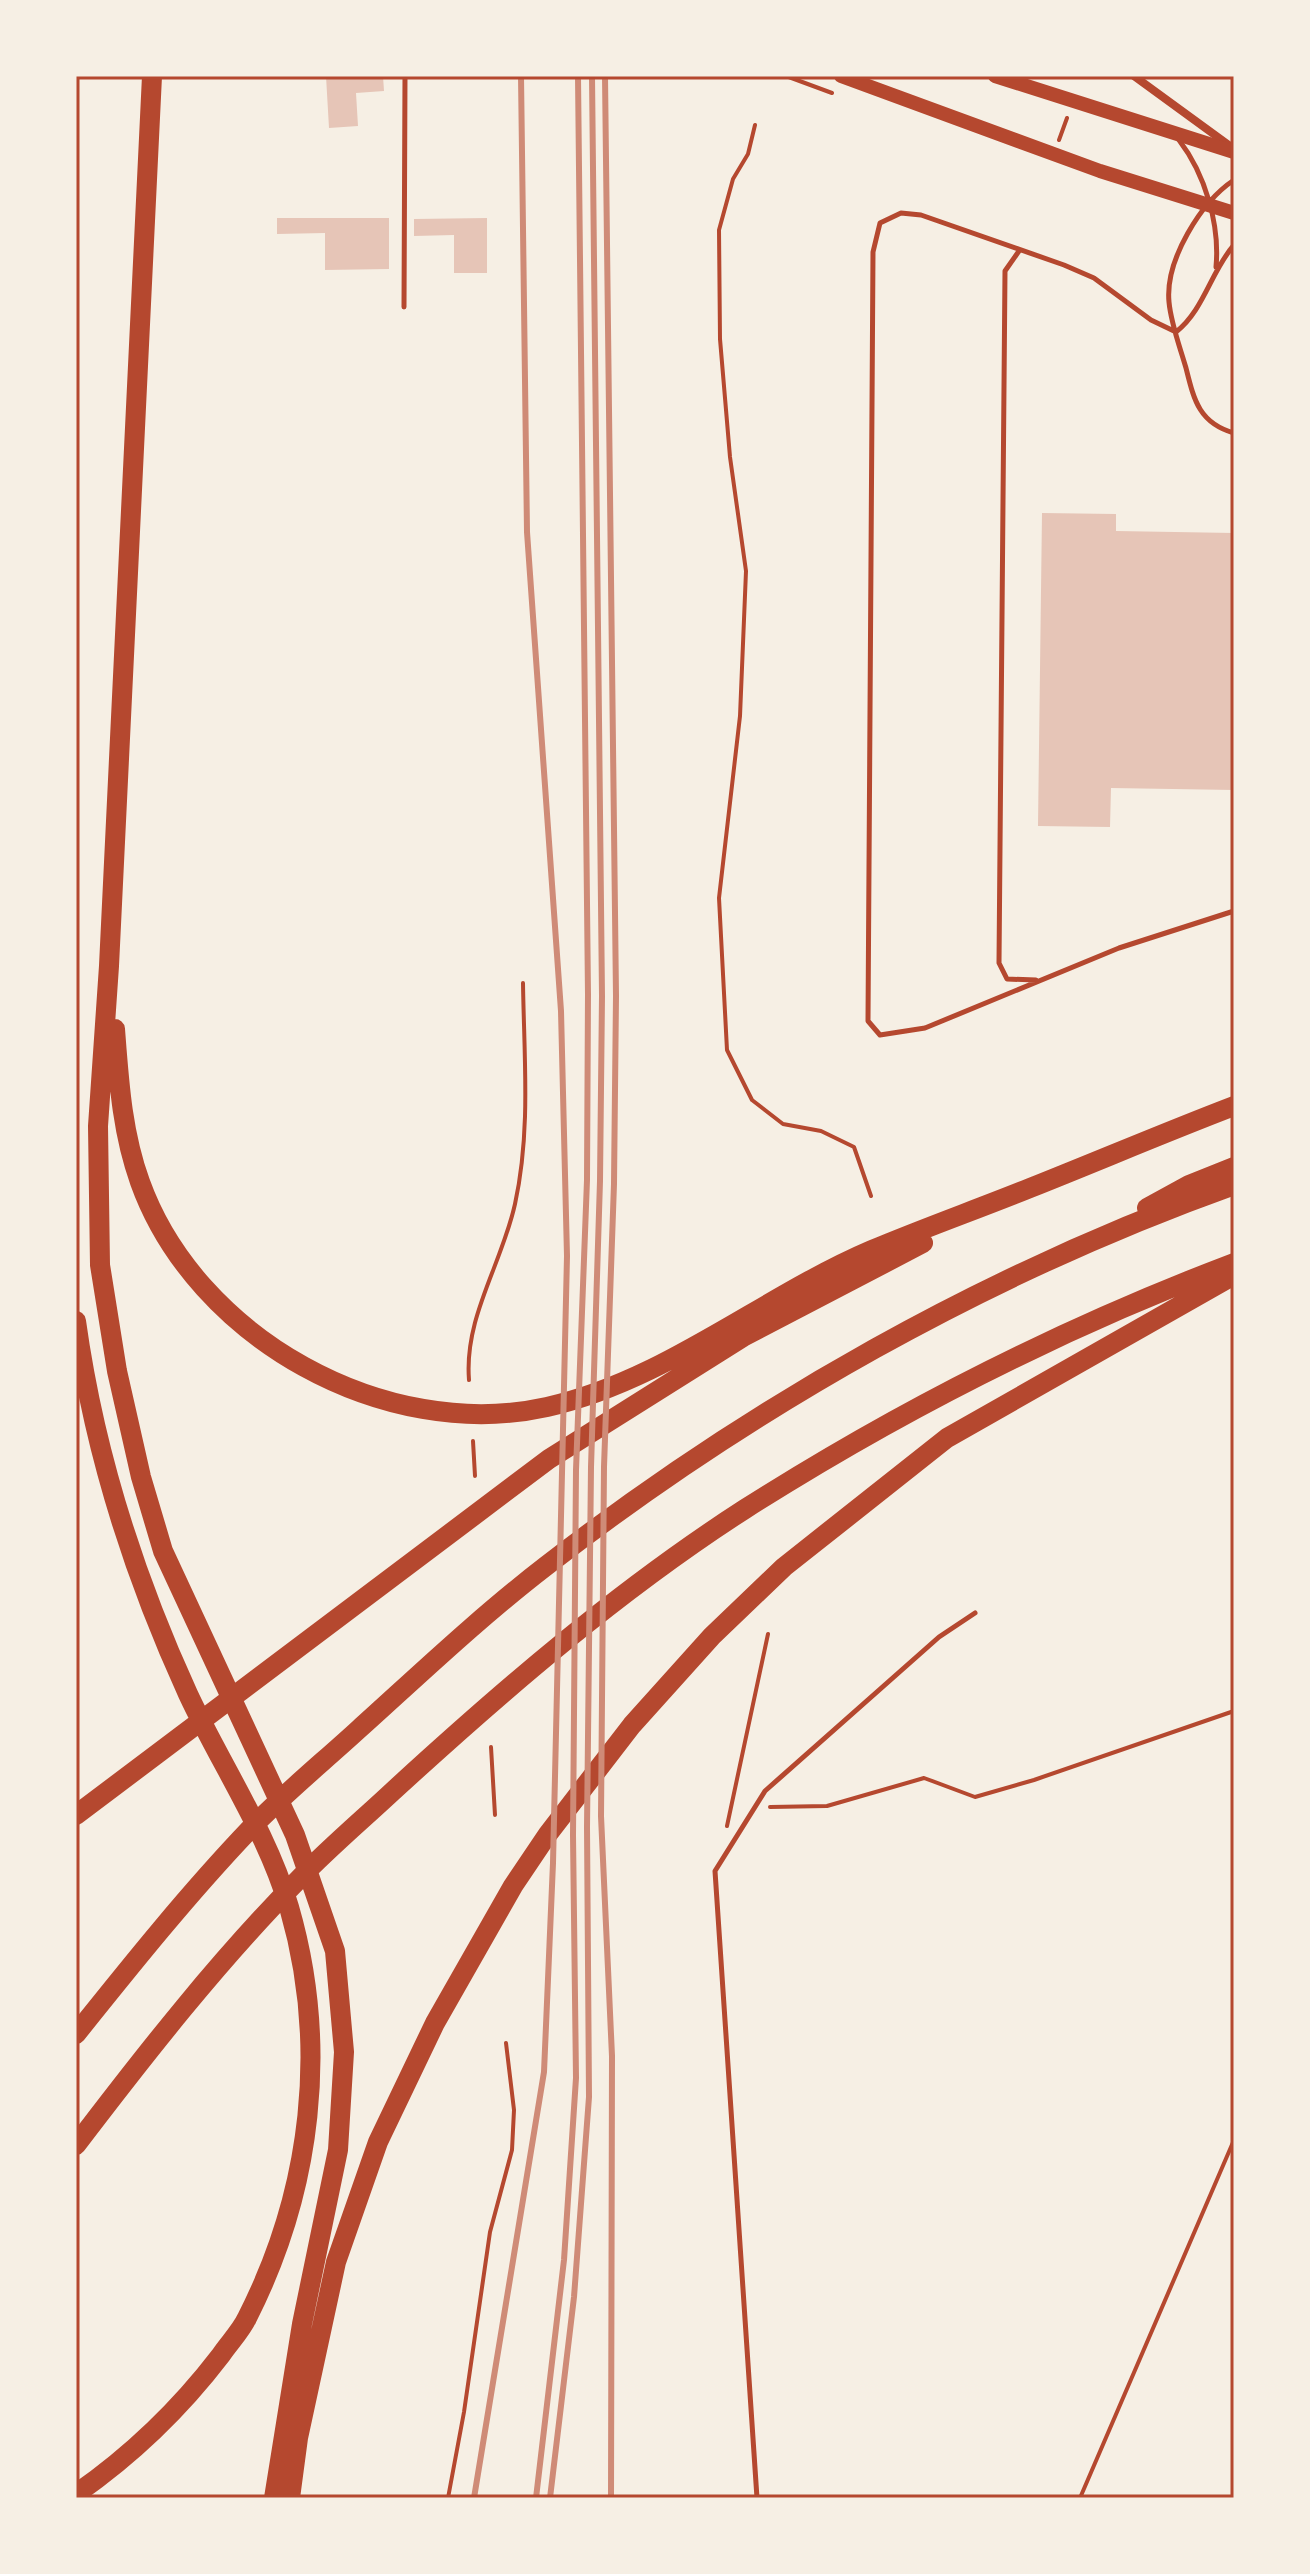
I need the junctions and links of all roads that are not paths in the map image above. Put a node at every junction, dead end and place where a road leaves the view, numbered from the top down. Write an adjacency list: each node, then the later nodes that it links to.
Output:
1 (152, 76): 18 (highway)
2 (405, 76): 14 (lane)
3 (841, 76): 9 (street)
4 (995, 76): 6 (street)
5 (1134, 76): 7 (street)
6 (1173, 132): 7 (street); 9 (lane)
7 (1234, 150)
8 (1234, 180): 9 (lane)
9 (1209, 205): 10 (street); 13 (lane); 15 (lane)
10 (1234, 213)
11 (1234, 245): 13 (lane)
12 (1019, 251): 15 (lane); 19 (lane); 19 (lane)
13 (1216, 267): 15 (lane)
14 (404, 307)
15 (1176, 332): 16 (lane)
16 (1234, 433)
17 (1234, 911): 19 (lane)
18 (109, 966): 23 (highway); 33 (highway)
19 (1041, 980)
20 (1234, 1106): 23 (highway)
21 (1234, 1167): 24 (highway)
22 (1234, 1185): 24 (highway)
23 (1034, 1187): 29 (highway)
24 (1063, 1255): 30 (highway)
25 (1234, 1263): 31 (highway)
26 (1234, 1275): 34 (highway)
27 (76, 1321): 32 (highway)
28 (975, 1613): 35 (lane)
29 (76, 1815)
30 (76, 2034)
31 (76, 2145)
32 (76, 2494)
33 (274, 2498)
34 (290, 2498)
35 (757, 2498)

